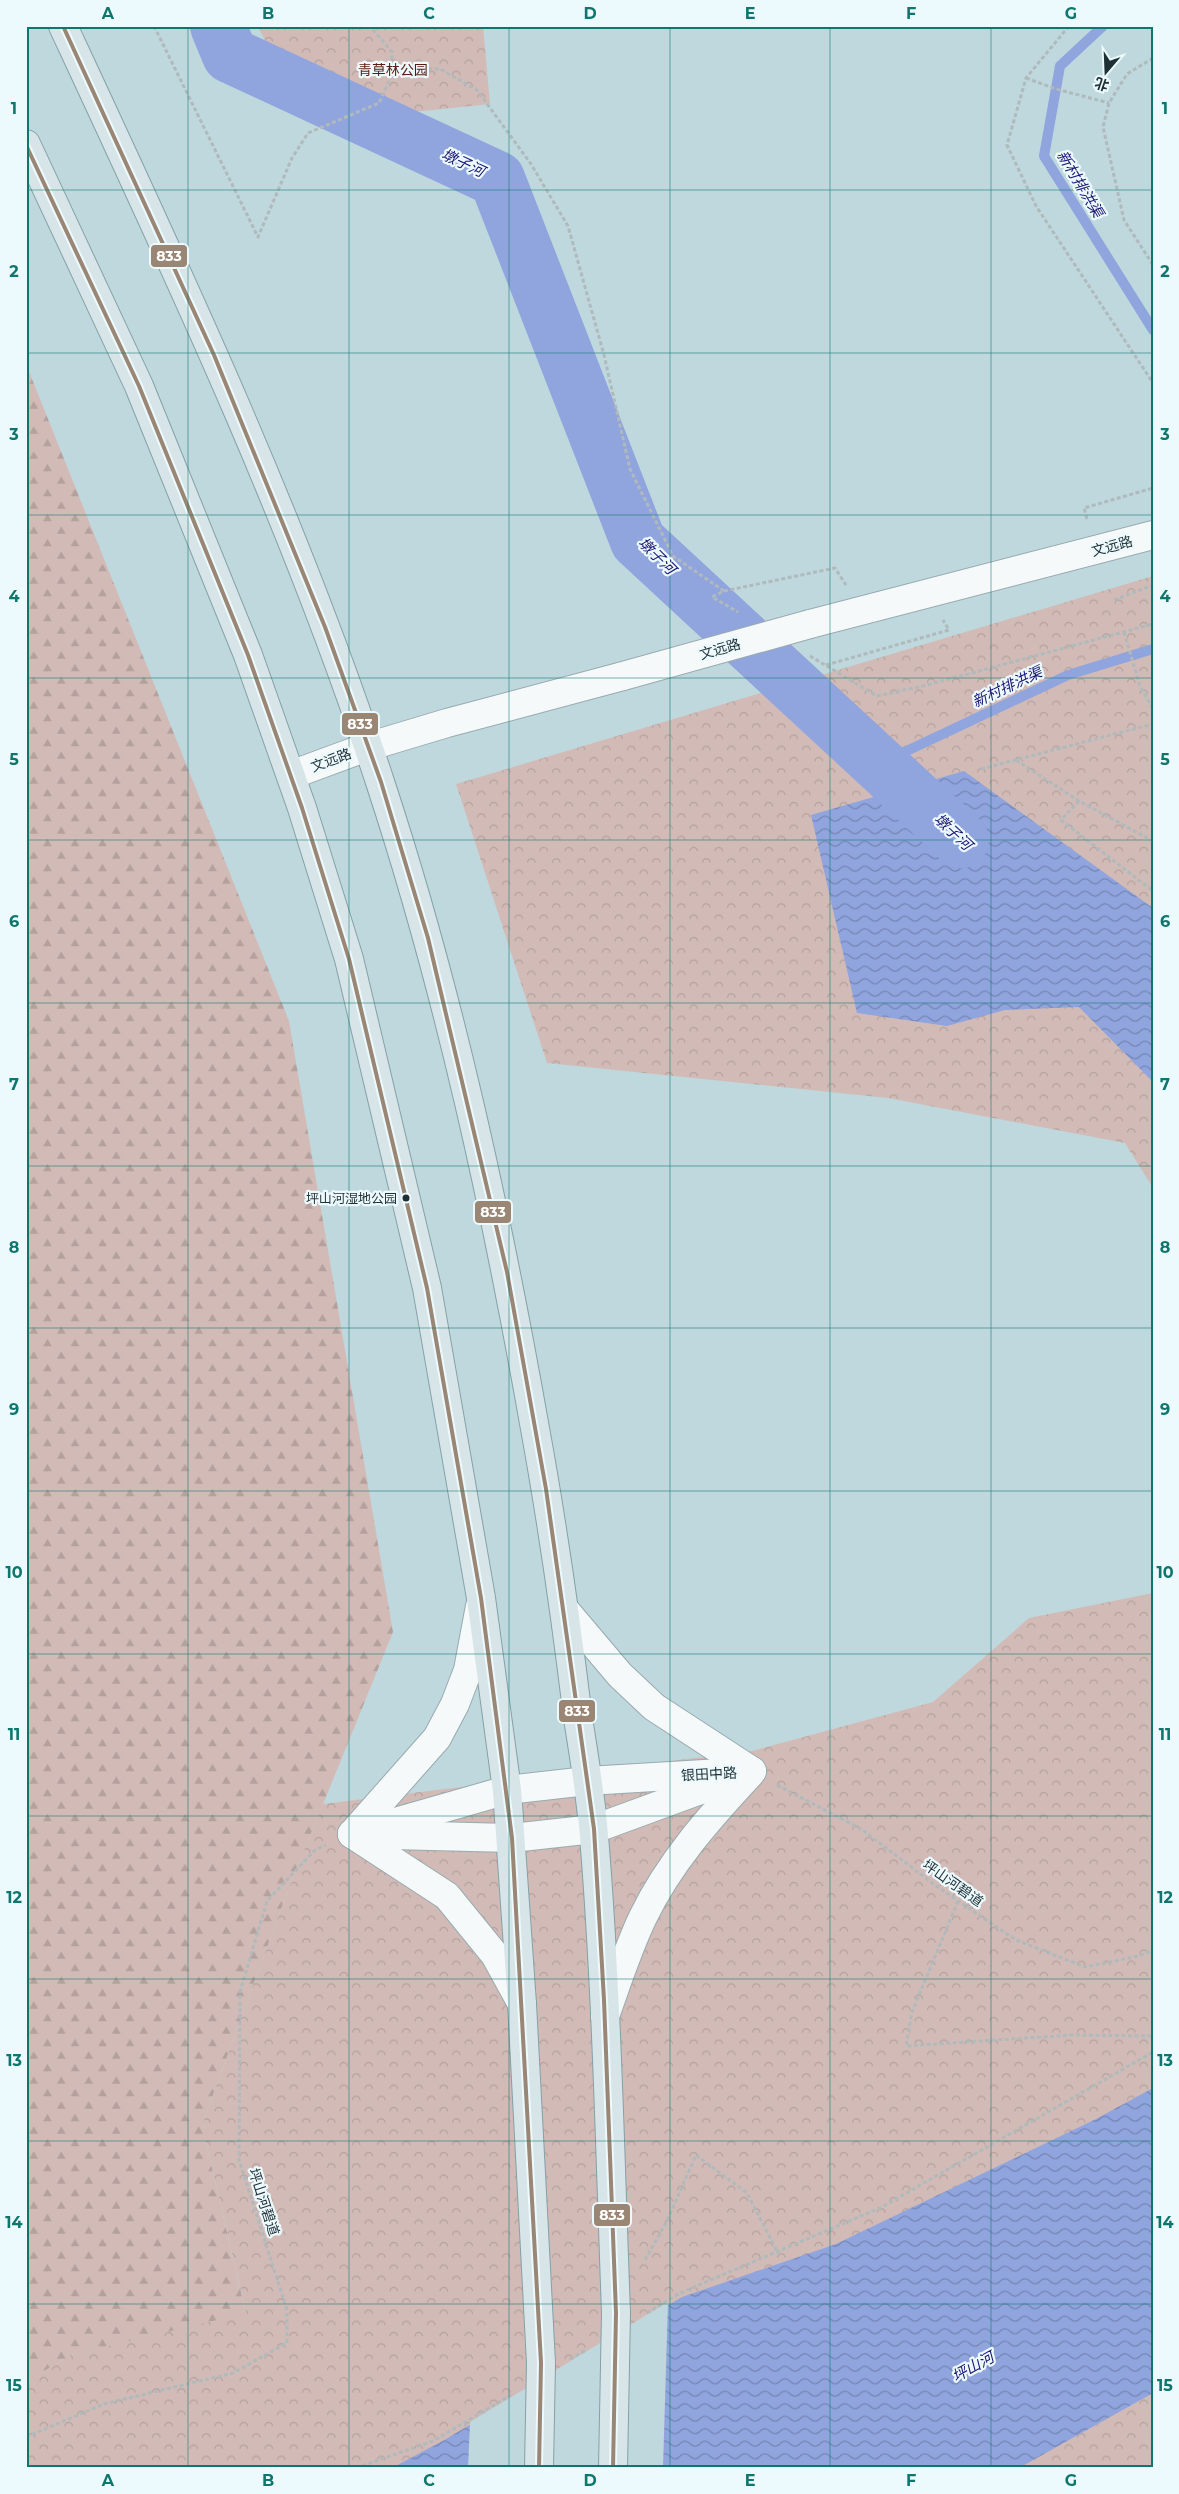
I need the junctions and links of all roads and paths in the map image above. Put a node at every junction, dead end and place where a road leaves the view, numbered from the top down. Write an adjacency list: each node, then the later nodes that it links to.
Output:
1 (63, 26): 27 (main road)
2 (154, 26): 6 (path)
3 (370, 26): 6 (path)
4 (1069, 26): 7 (path)
5 (1153, 58): 8 (path)
6 (391, 77): 17 (path)
7 (1026, 78): 8 (path); 11 (path)
8 (1110, 103): 10 (path)
9 (26, 144): 30 (main road)
10 (1153, 265)
11 (1153, 383)
12 (1153, 488): 13 (path)
13 (1087, 519)
14 (1142, 538): 27 (street, 文远路, bridge)
15 (1153, 585): 18 (path)
16 (847, 586): 17 (path)
17 (724, 591): 19 (path)
18 (1114, 600)
19 (745, 616)
20 (942, 619): 24 (path)
21 (1153, 624): 22 (path)
22 (1124, 632): 24 (path); 25 (path)
23 (801, 650): 24 (path)
24 (826, 665)
25 (1153, 709)
26 (1153, 724): 28 (path)
27 (367, 746): 30 (street, 文远路); 35 (main road)
28 (1016, 760): 29 (path); 31 (path)
29 (981, 769)
30 (291, 775): 34 (main road)
31 (1079, 801): 32 (path); 33 (path)
32 (1153, 842)
33 (1153, 891)
34 (481, 1598): 38 (main road); 40 (street)
35 (565, 1610): 36 (street); 37 (main road)
36 (752, 1771): 37 (street, 银田中路); 39 (street, 银田中路); 42 (path, 坪山河碧道); 45 (street)
37 (587, 1781): 38 (street, 银田中路); 39 (main road)
38 (507, 1790): 40 (street, 银田中路); 41 (main road)
39 (594, 1829): 41 (street, 银田中路); 45 (main road)
40 (352, 1834): 41 (street, 银田中路); 44 (street); 54 (path, 坪山河碧道)
41 (512, 1838): 44 (main road)
42 (958, 1901): 43 (path, 坪山河碧道); 46 (path)
43 (1153, 1950)
44 (522, 2004): 56 (main road, bridge)
45 (605, 2016): 57 (main road, bridge)
46 (1153, 2036)
47 (1153, 2052): 48 (path)
48 (778, 2253): 49 (path); 50 (path)
49 (644, 2263)
50 (646, 2314)
51 (586, 2349): 52 (path)
52 (569, 2360)
53 (518, 2390): 55 (path)
54 (26, 2437)
55 (356, 2468)
56 (539, 2468)
57 (612, 2468)

